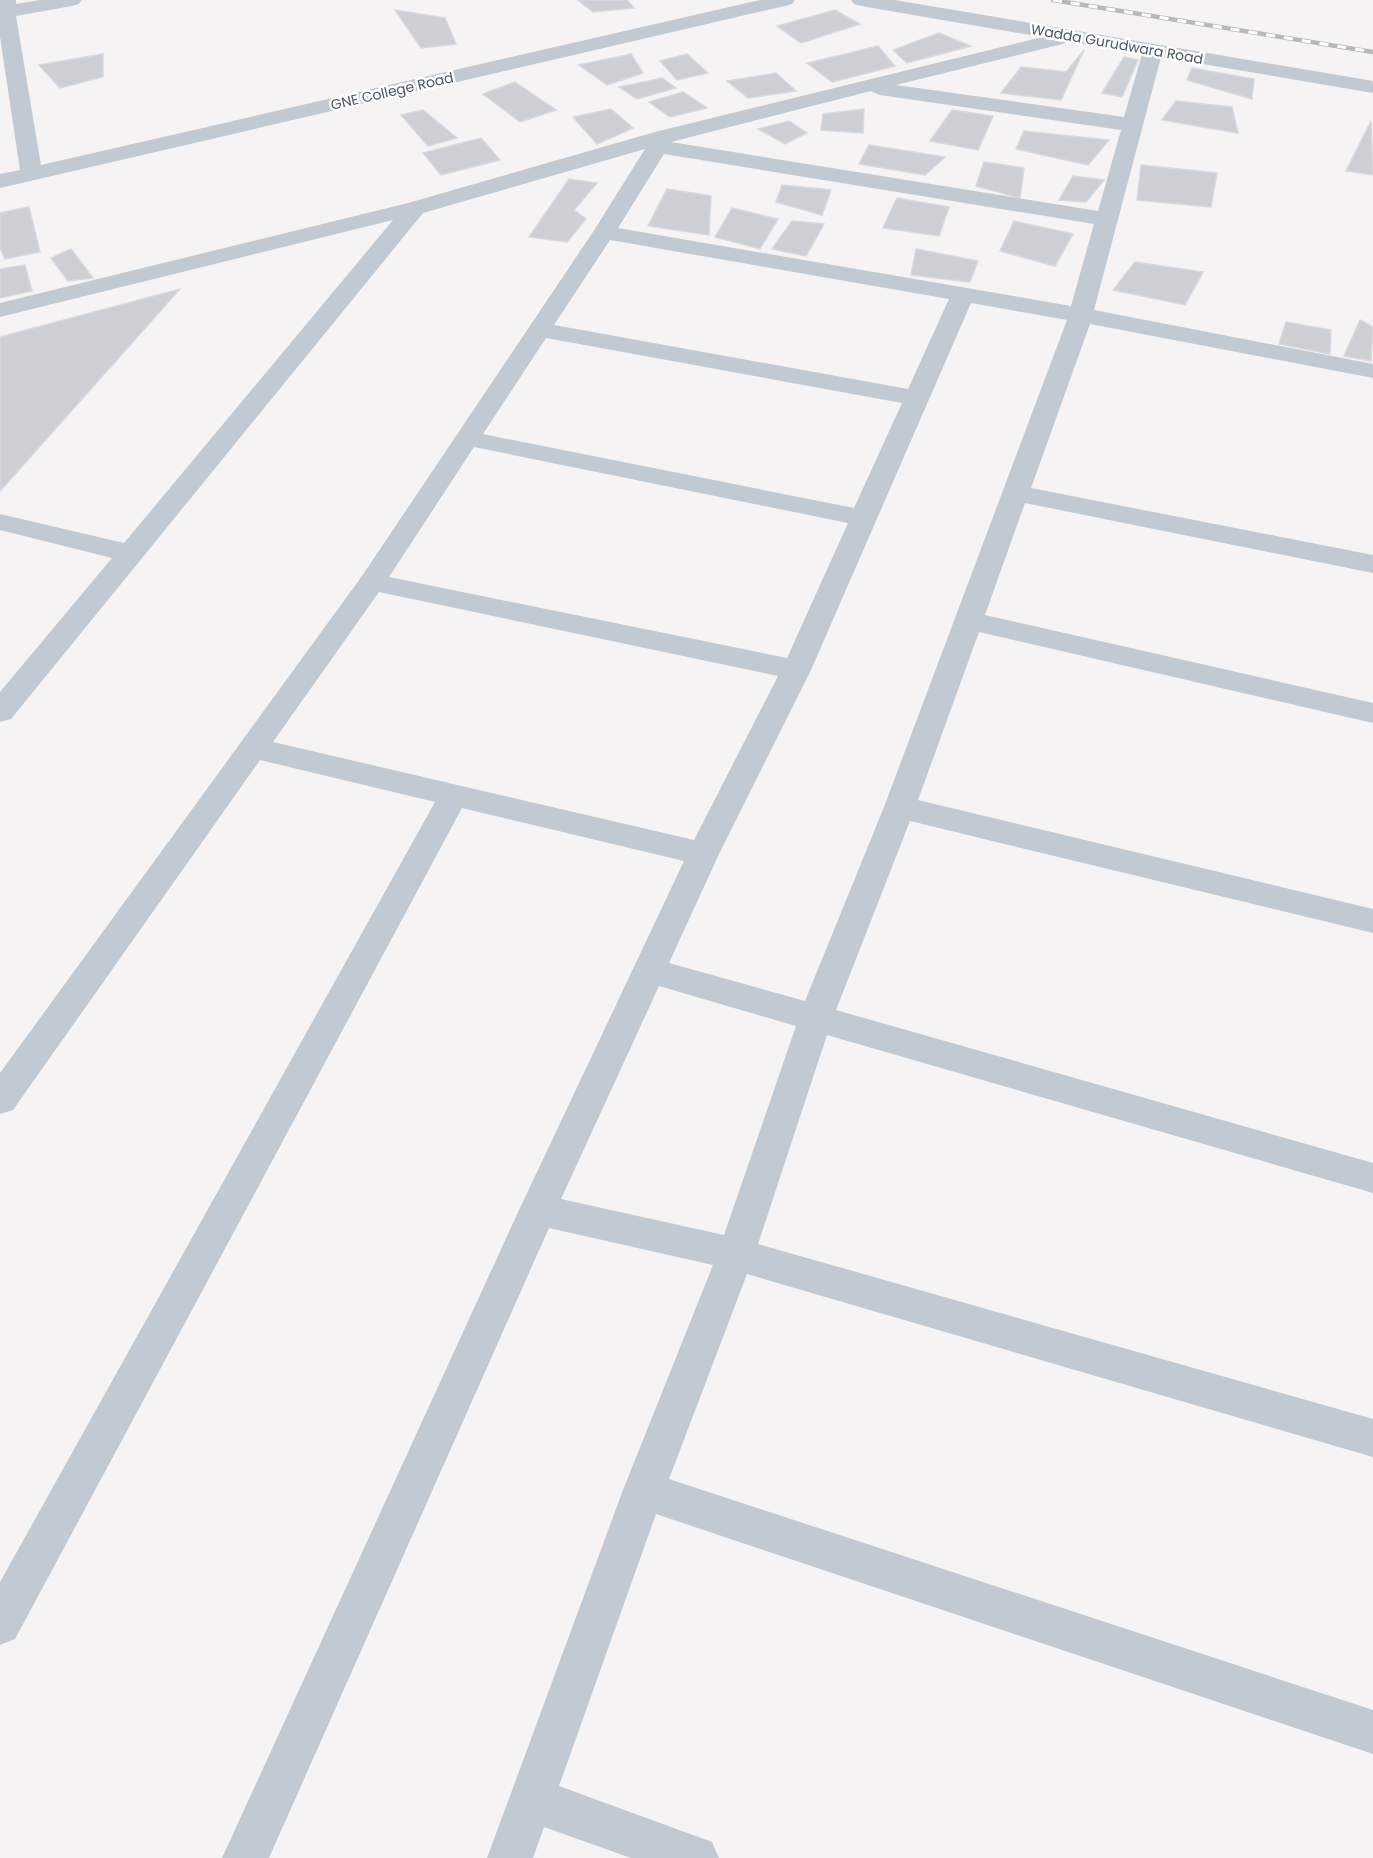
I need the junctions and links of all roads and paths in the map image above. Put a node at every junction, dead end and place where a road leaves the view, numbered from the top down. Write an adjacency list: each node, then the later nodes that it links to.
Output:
1 (72, 0): 4 (street)
2 (784, 0): 11 (street, GNE College Road)
3 (861, 0): 5 (street, Wadda Gurudwara Road)
4 (6, 6): 11 (street)
5 (1069, 36): 6 (street, Wadda Gurudwara Road); 7 (street)
6 (1153, 50): 8 (street, Wadda Gurudwara Road); 9 (street)
7 (864, 87): 9 (street); 10 (street)
8 (1373, 87)
9 (1133, 125): 14 (street)
10 (660, 141): 13 (street); 14 (street); 15 (street)
11 (32, 174): 12 (street, GNE College Road)
12 (0, 182)
13 (415, 208): 17 (street); 26 (street)
14 (1107, 219): 18 (street)
15 (604, 232): 16 (street); 19 (street)
16 (962, 296): 18 (street); 21 (street)
17 (0, 310)
18 (1081, 315): 20 (street); 23 (street)
19 (539, 330): 21 (street); 22 (street)
20 (1373, 371)
21 (916, 398): 24 (street)
22 (467, 438): 24 (street); 28 (street)
23 (1016, 494): 27 (street); 29 (street)
24 (863, 518): 30 (street)
25 (0, 522): 26 (street)
26 (129, 553): 31 (street)
27 (1373, 564)
28 (372, 582): 30 (street); 33 (street)
29 (967, 620): 32 (street); 35 (street)
30 (796, 670): 36 (street)
31 (0, 711)
32 (1373, 713)
33 (253, 748): 34 (street); 40 (street)
34 (454, 795): 36 (street); 46 (street)
35 (900, 807): 37 (street); 39 (street)
36 (703, 854): 38 (street)
37 (1373, 921)
38 (649, 970): 39 (street); 42 (street)
39 (815, 1018): 41 (street); 43 (street)
40 (0, 1100)
41 (1373, 1178)
42 (538, 1210): 43 (street); 49 (street)
43 (736, 1254): 44 (street); 45 (street)
44 (1373, 1438)
45 (644, 1490): 47 (street); 48 (street)
46 (0, 1624)
47 (1373, 1732)
48 (531, 1799): 50 (street); 51 (street)
49 (245, 1858)
50 (510, 1858)
51 (696, 1858)

